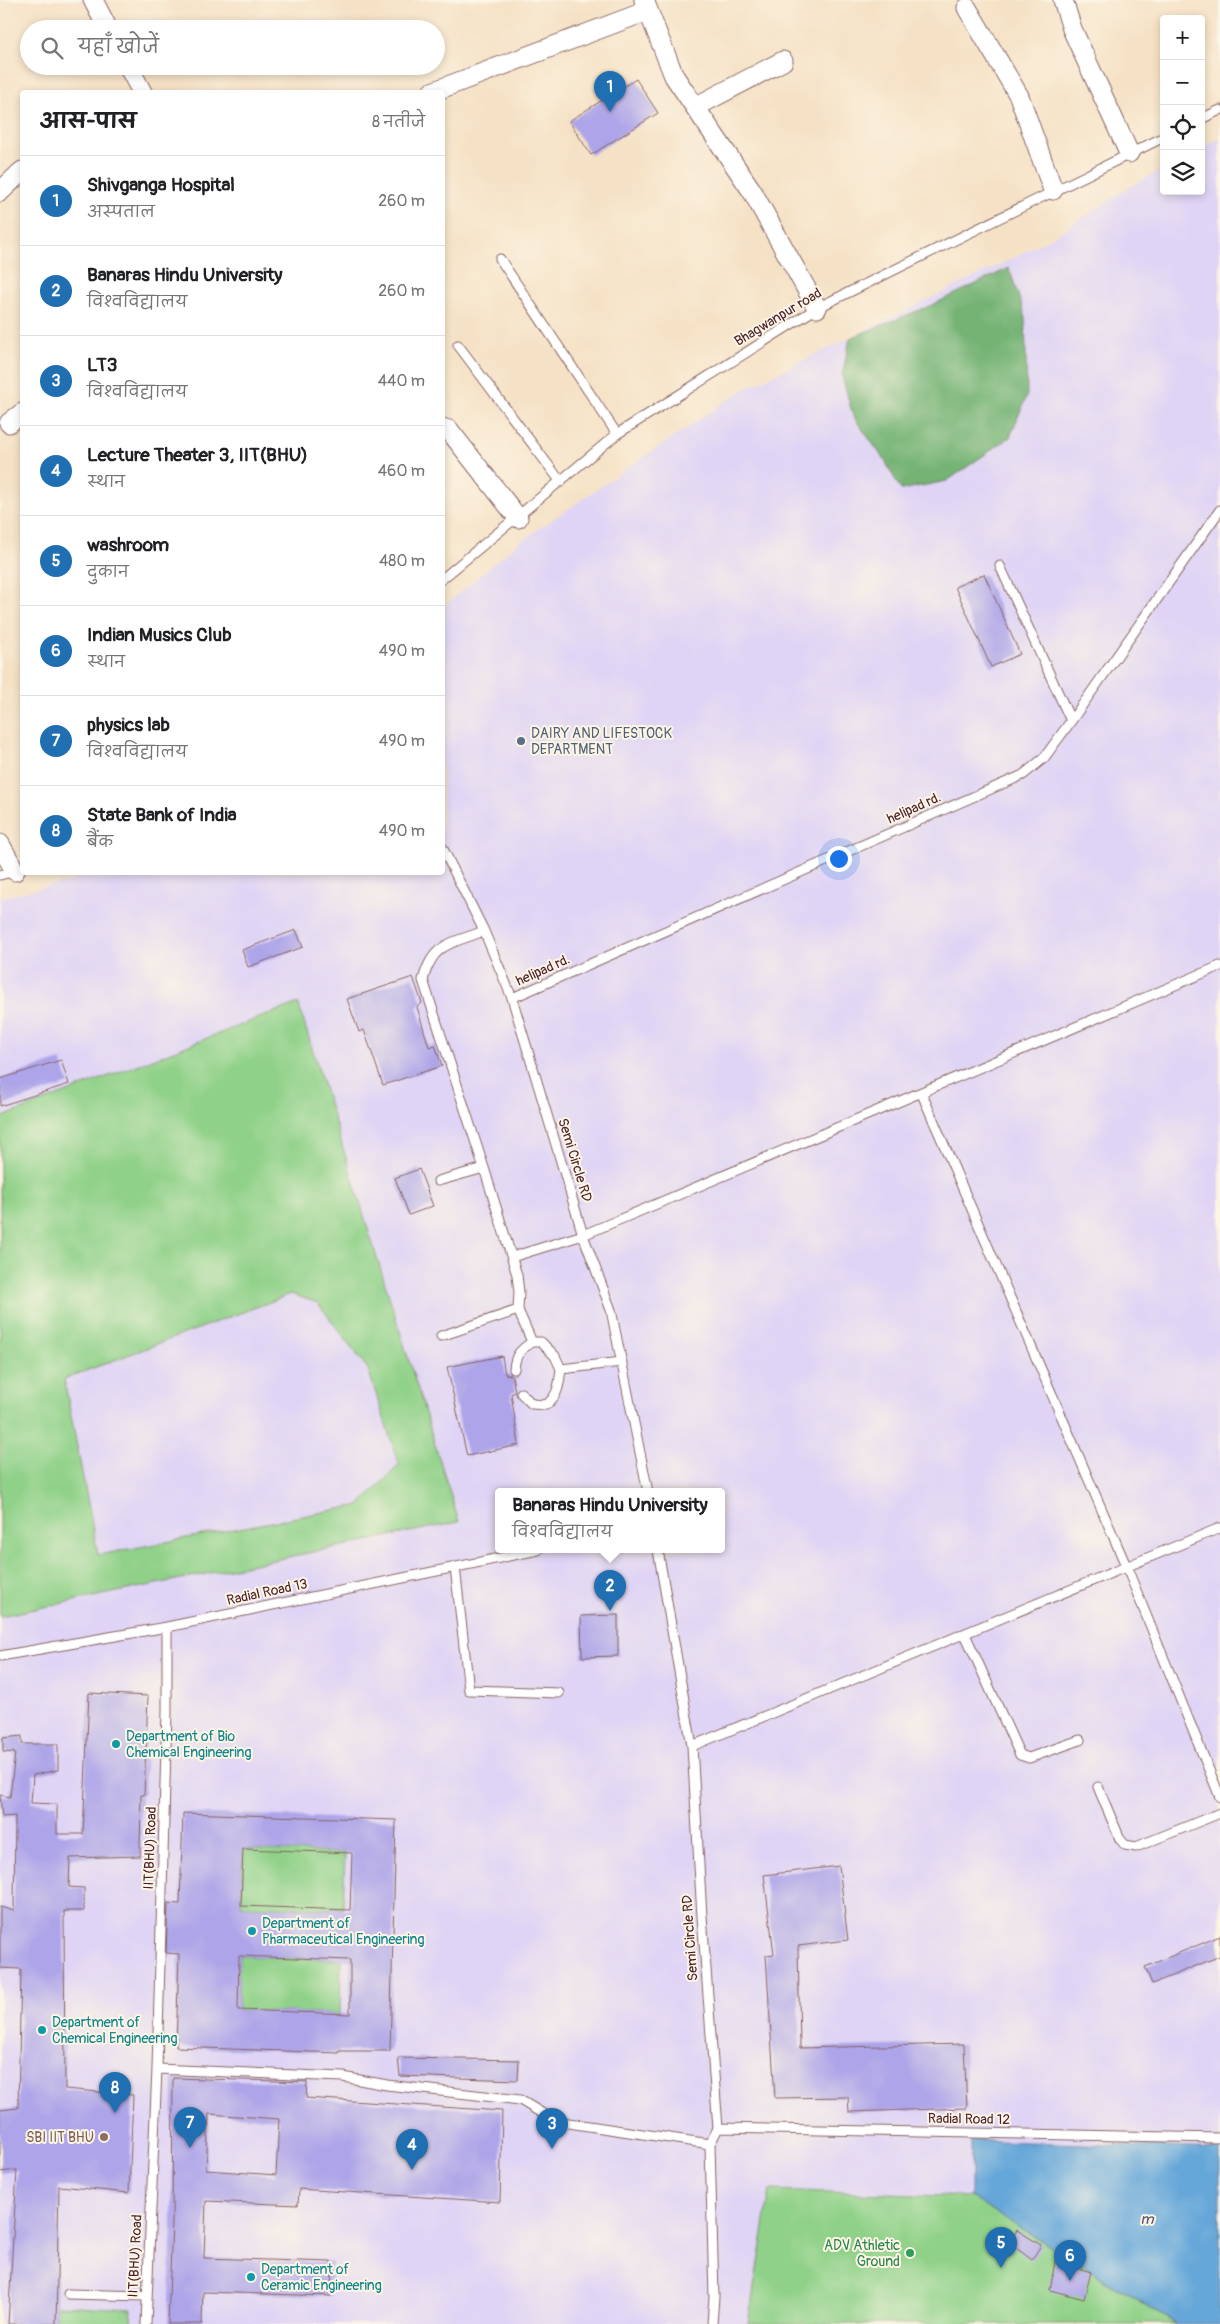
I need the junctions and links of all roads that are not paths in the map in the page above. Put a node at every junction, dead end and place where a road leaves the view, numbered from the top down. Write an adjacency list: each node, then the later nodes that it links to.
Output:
1 (93, 0): 5 (street)
2 (1062, 0): 14 (street)
3 (646, 5): 9 (street); 10 (street)
4 (968, 8): 16 (street)
5 (103, 20)
6 (783, 61): 10 (street)
7 (132, 75): 8 (street)
8 (139, 90)
9 (437, 90)
10 (697, 106): 19 (street)
11 (1220, 110): 12 (lane)
12 (1205, 117)
13 (1160, 139): 14 (lane, Bhagwanpur road)
14 (1129, 153): 16 (lane, Bhagwanpur road)
15 (20, 173): 17 (street)
16 (1053, 190): 19 (lane, Bhagwanpur road)
17 (0, 192)
18 (500, 259): 22 (lane)
19 (817, 308): 22 (lane, Bhagwanpur road)
20 (458, 345): 23 (lane)
21 (445, 429): 25 (street)
22 (617, 434): 23 (lane, Bhagwanpur road)
23 (561, 482): 25 (lane, Bhagwanpur road)
24 (1220, 510): 28 (lane, helipad rd.)
25 (518, 518): 27 (lane, Bhagwanpur road)
26 (1000, 566): 28 (lane)
27 (445, 577)
28 (1072, 721): 34 (lane, helipad rd.)
29 (0, 844): 31 (street)
30 (445, 853): 32 (lane, Semi Circle RD)
31 (13, 872)
32 (484, 931): 34 (lane, Semi Circle RD); 36 (lane)
33 (1220, 966): 35 (lane)
34 (512, 998): 38 (lane, Semi Circle RD)
35 (922, 1094): 38 (lane); 52 (lane)
36 (484, 1168): 37 (lane); 39 (lane)
37 (438, 1181)
38 (583, 1235): 39 (lane); 43 (lane, Semi Circle RD)
39 (512, 1257): 40 (lane)
40 (518, 1310): 41 (lane); 42 (lane)
41 (441, 1336)
42 (532, 1342): 44 (lane); 45 (lane)
43 (622, 1362): 44 (lane); 47 (lane, Semi Circle RD)
44 (561, 1368): 46 (lane)
45 (514, 1369)
46 (520, 1394)
47 (647, 1488)
48 (1220, 1528): 52 (lane)
49 (523, 1553): 51 (lane, Radial Road 13)
50 (659, 1553): 58 (lane, Semi Circle RD)
51 (455, 1567): 53 (lane, Radial Road 13); 56 (lane)
52 (1127, 1568): 54 (lane); 60 (lane)
53 (167, 1627): 55 (lane, Radial Road 13); 62 (lane, IIT(BHU) Road)
54 (965, 1634): 57 (lane); 58 (lane)
55 (0, 1656)
56 (559, 1693)
57 (1080, 1740)
58 (692, 1746): 63 (lane, Semi Circle RD)
59 (1098, 1787): 61 (lane)
60 (1220, 1797)
61 (1220, 1813)
62 (157, 2069): 65 (lane); 67 (lane, IIT(BHU) Road)
63 (718, 2128): 64 (lane, Radial Road 12); 65 (lane)
64 (1220, 2138)
65 (710, 2144): 69 (lane)
66 (68, 2294): 67 (lane)
67 (146, 2296): 68 (lane, IIT(BHU) Road)
68 (146, 2324)
69 (712, 2324)

